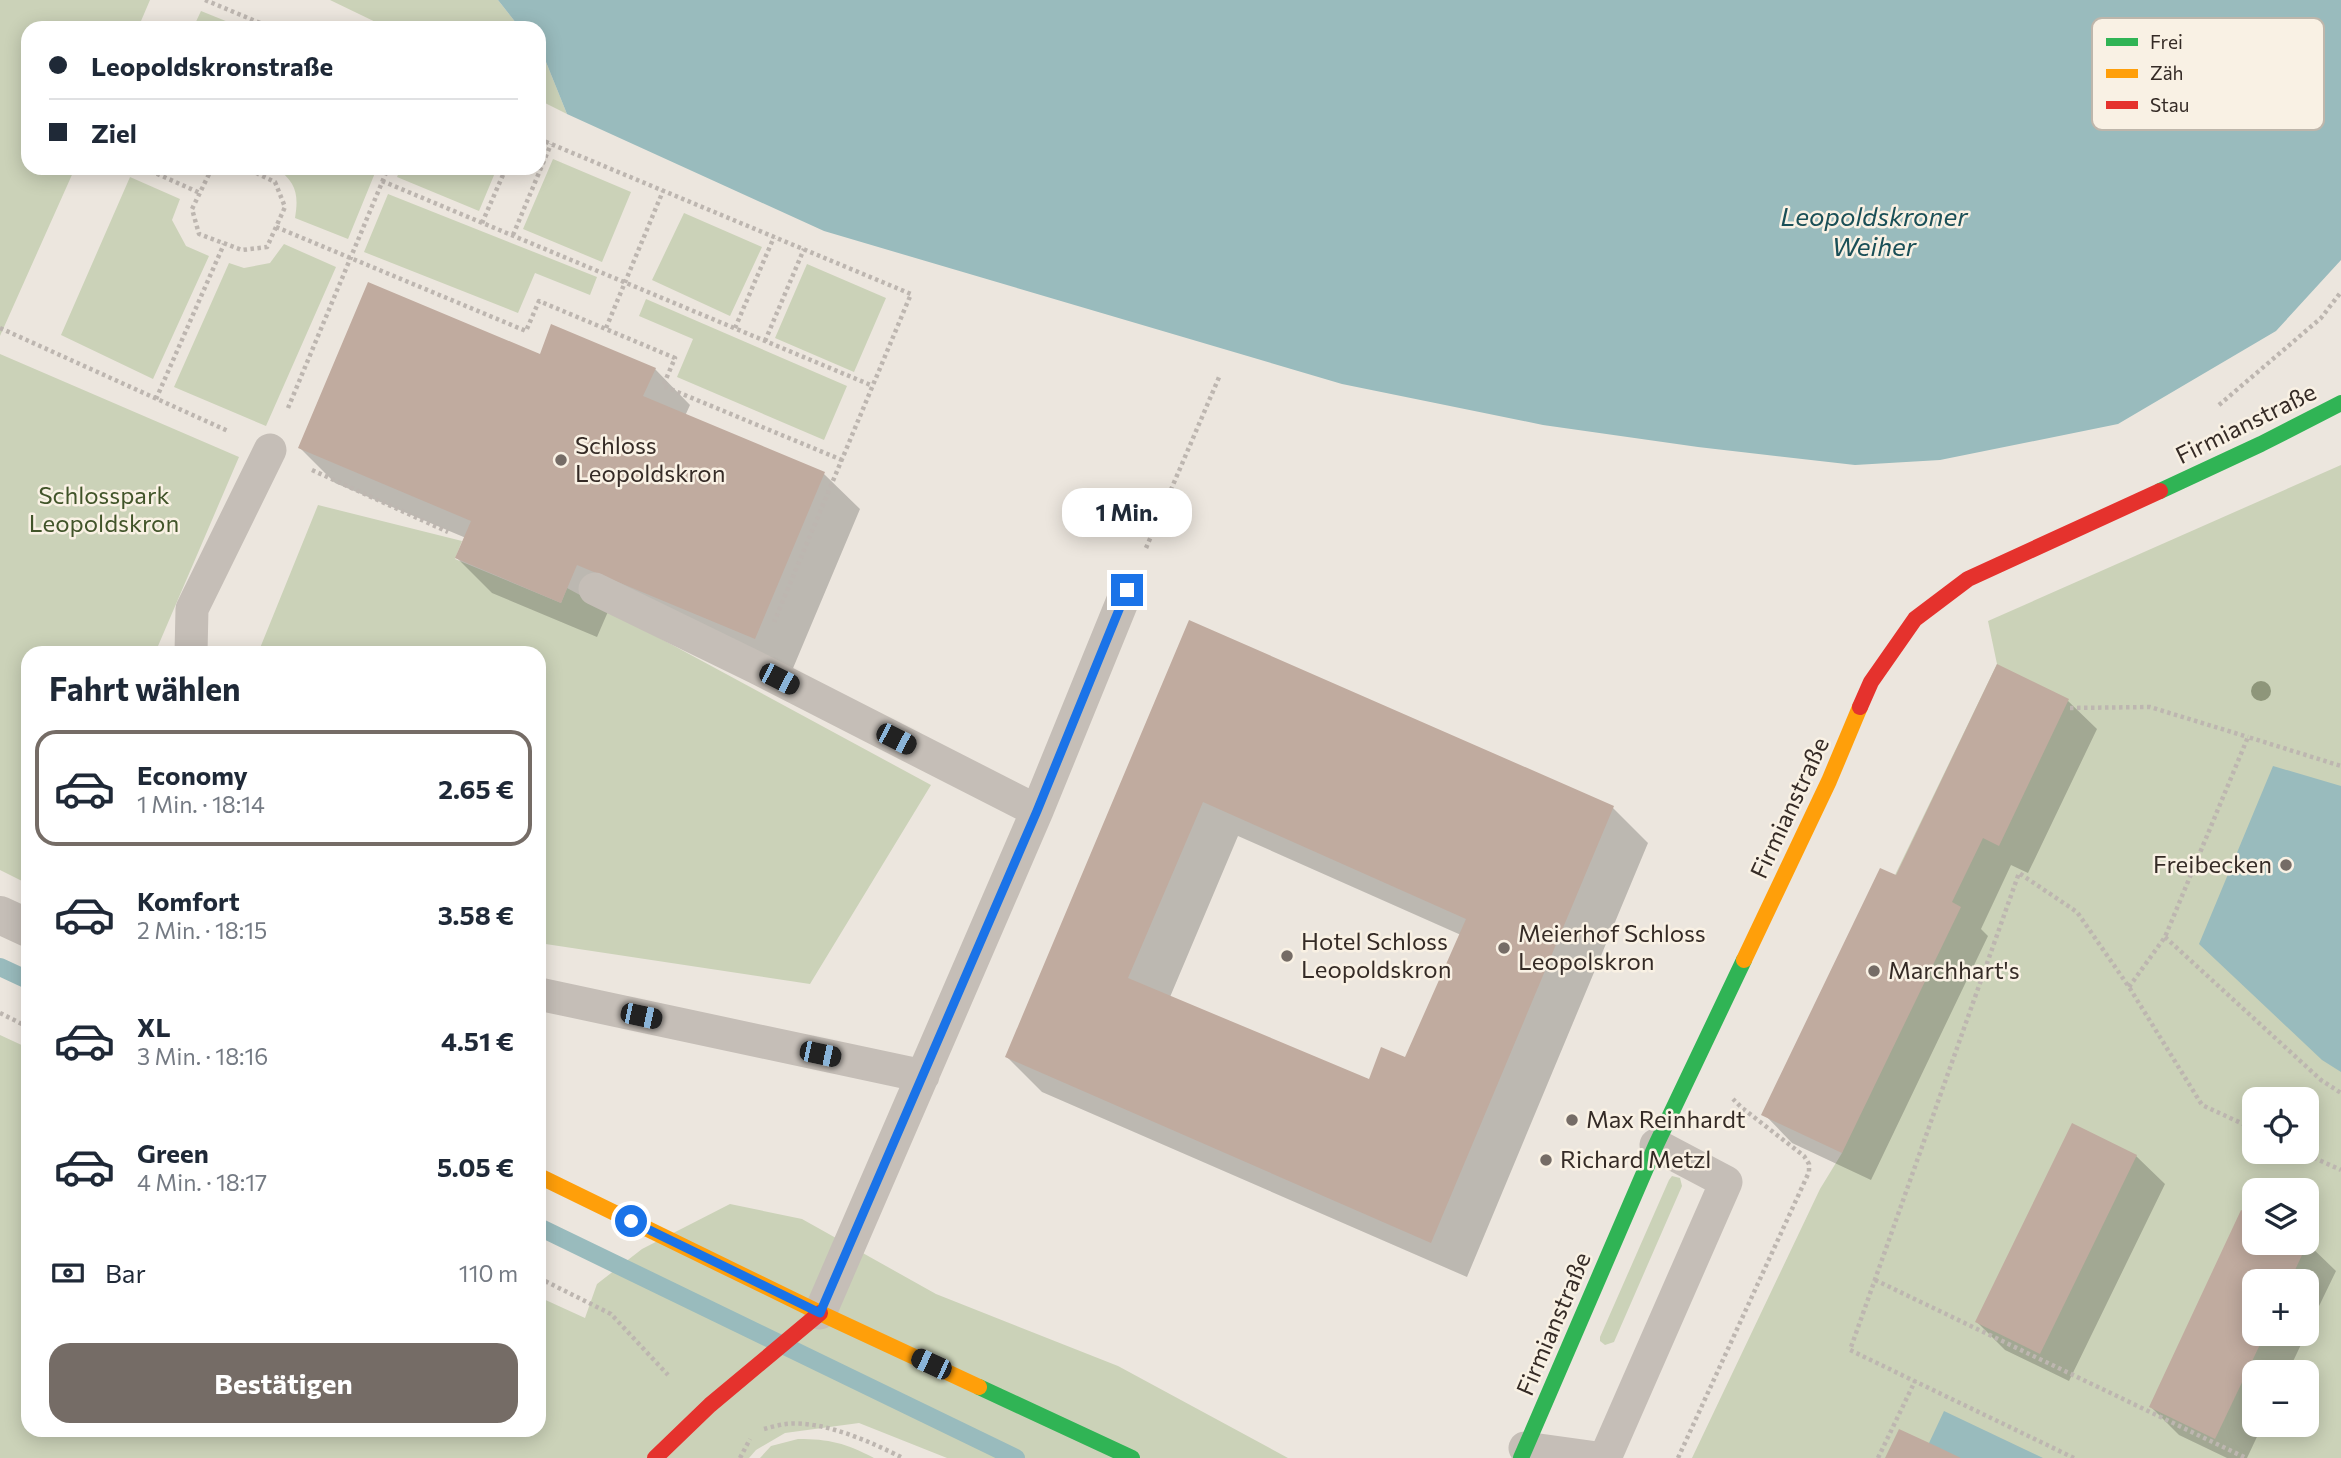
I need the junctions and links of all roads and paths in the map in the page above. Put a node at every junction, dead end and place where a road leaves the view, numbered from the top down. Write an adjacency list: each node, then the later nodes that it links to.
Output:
1 (205, 0): 2 (path)
2 (255, 21)
3 (546, 142): 4 (path)
4 (551, 144): 5 (path); 13 (path)
5 (546, 156)
6 (160, 175): 14 (path)
7 (209, 175): 14 (path)
8 (264, 175): 16 (path)
9 (385, 175): 12 (path)
10 (503, 175): 15 (path)
11 (538, 175): 17 (path)
12 (382, 181): 15 (path); 21 (path)
13 (663, 191): 18 (path); 22 (path)
14 (200, 193): 19 (path)
15 (482, 223): 17 (path)
16 (276, 227): 19 (path); 21 (path)
17 (513, 235): 22 (path)
18 (774, 237): 20 (path); 26 (path)
19 (224, 244): 31 (path)
20 (804, 249): 28 (path); 30 (path)
21 (351, 258): 25 (path); 34 (path)
22 (625, 282): 25 (path); 26 (path)
23 (2341, 292): 33 (path)
24 (0, 328): 27 (path)
25 (606, 328): 35 (path)
26 (735, 328): 28 (path)
27 (32, 341)
28 (765, 341): 30 (path)
29 (1220, 375): 37 (path)
30 (873, 386): 35 (path)
31 (156, 399)
32 (2341, 403): 55 (street, Firmianstraße)
33 (2216, 408)
34 (270, 450): 38 (lane)
35 (842, 460): 39 (path)
36 (596, 589): 39 (lane)
37 (1127, 590): 43 (lane)
38 (191, 646)
39 (755, 667): 43 (lane)
40 (2070, 708): 41 (path)
41 (2248, 737): 42 (path); 46 (path)
42 (2341, 766)
43 (1037, 811): 51 (lane)
44 (0, 915): 45 (street)
45 (21, 925)
46 (2165, 937): 47 (path); 53 (path)
47 (2129, 986): 54 (path); 59 (path)
48 (546, 995): 51 (lane)
49 (0, 1013): 50 (path)
50 (21, 1024)
51 (923, 1076): 61 (lane)
52 (1731, 1093): 71 (path)
53 (2341, 1093)
54 (2242, 1123)
55 (1656, 1145): 64 (street, Firmianstraße); 70 (lane)
56 (2319, 1160): 57 (path)
57 (2341, 1170)
58 (546, 1180): 61 (street)
59 (1875, 1280): 63 (path); 74 (path)
60 (546, 1282): 62 (path)
61 (811, 1321): 65 (street); 68 (street)
62 (666, 1374)
63 (1915, 1381): 72 (path); 73 (path)
64 (1523, 1453): 69 (lane)
65 (655, 1458)
66 (740, 1458): 67 (path)
67 (903, 1458)
68 (1132, 1458)
69 (1597, 1458)
70 (1605, 1458)
71 (1678, 1458)
72 (1878, 1458)
73 (2074, 1458)
74 (2246, 1458)

